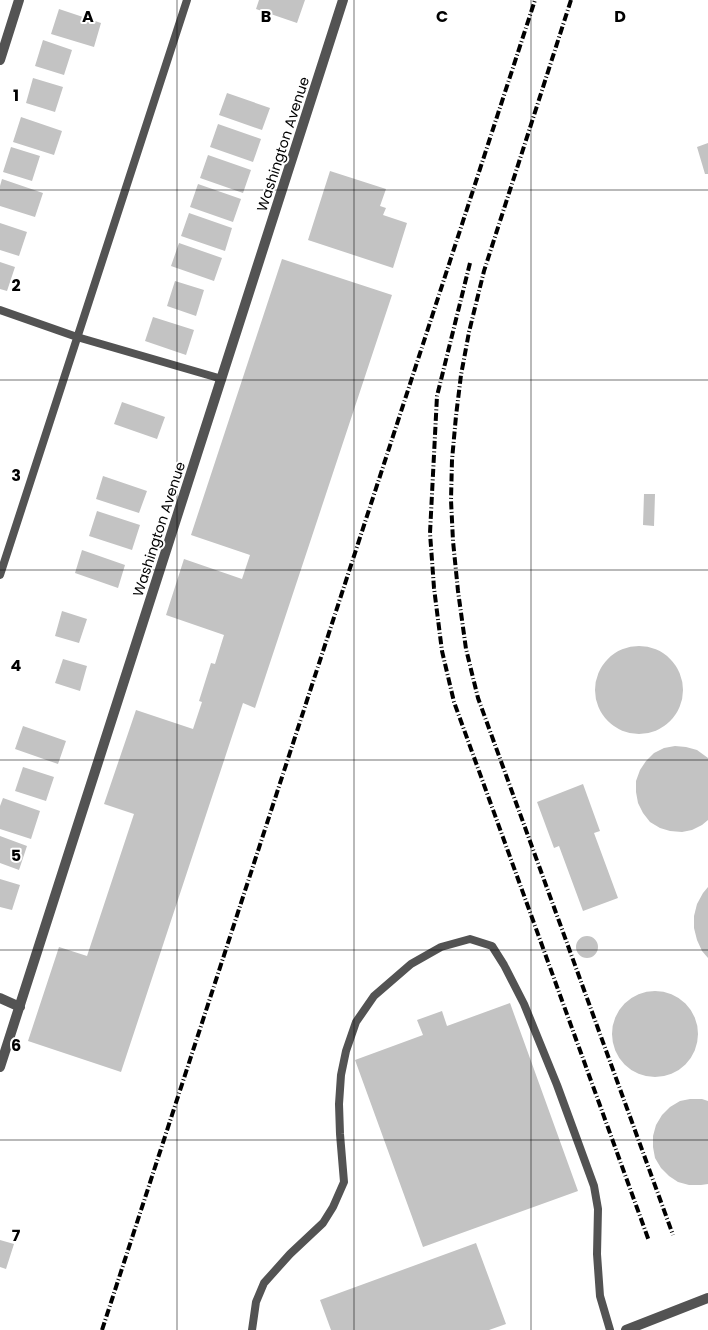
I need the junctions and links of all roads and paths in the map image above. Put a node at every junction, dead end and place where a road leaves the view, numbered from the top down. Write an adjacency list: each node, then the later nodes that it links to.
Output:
1 (19, 0): 4 (street)
2 (187, 0): 6 (lane)
3 (343, 0): 7 (street, Washington Avenue)
4 (0, 60)
5 (0, 310): 6 (lane)
6 (77, 337): 7 (lane); 8 (lane)
7 (222, 379): 10 (street, Washington Avenue)
8 (0, 575)
9 (0, 998): 10 (street)
10 (20, 1007): 11 (street, Washington Avenue)
11 (0, 1067)
12 (708, 1298): 15 (street)
13 (252, 1330): 14 (lane)
14 (610, 1330)
15 (626, 1330)

